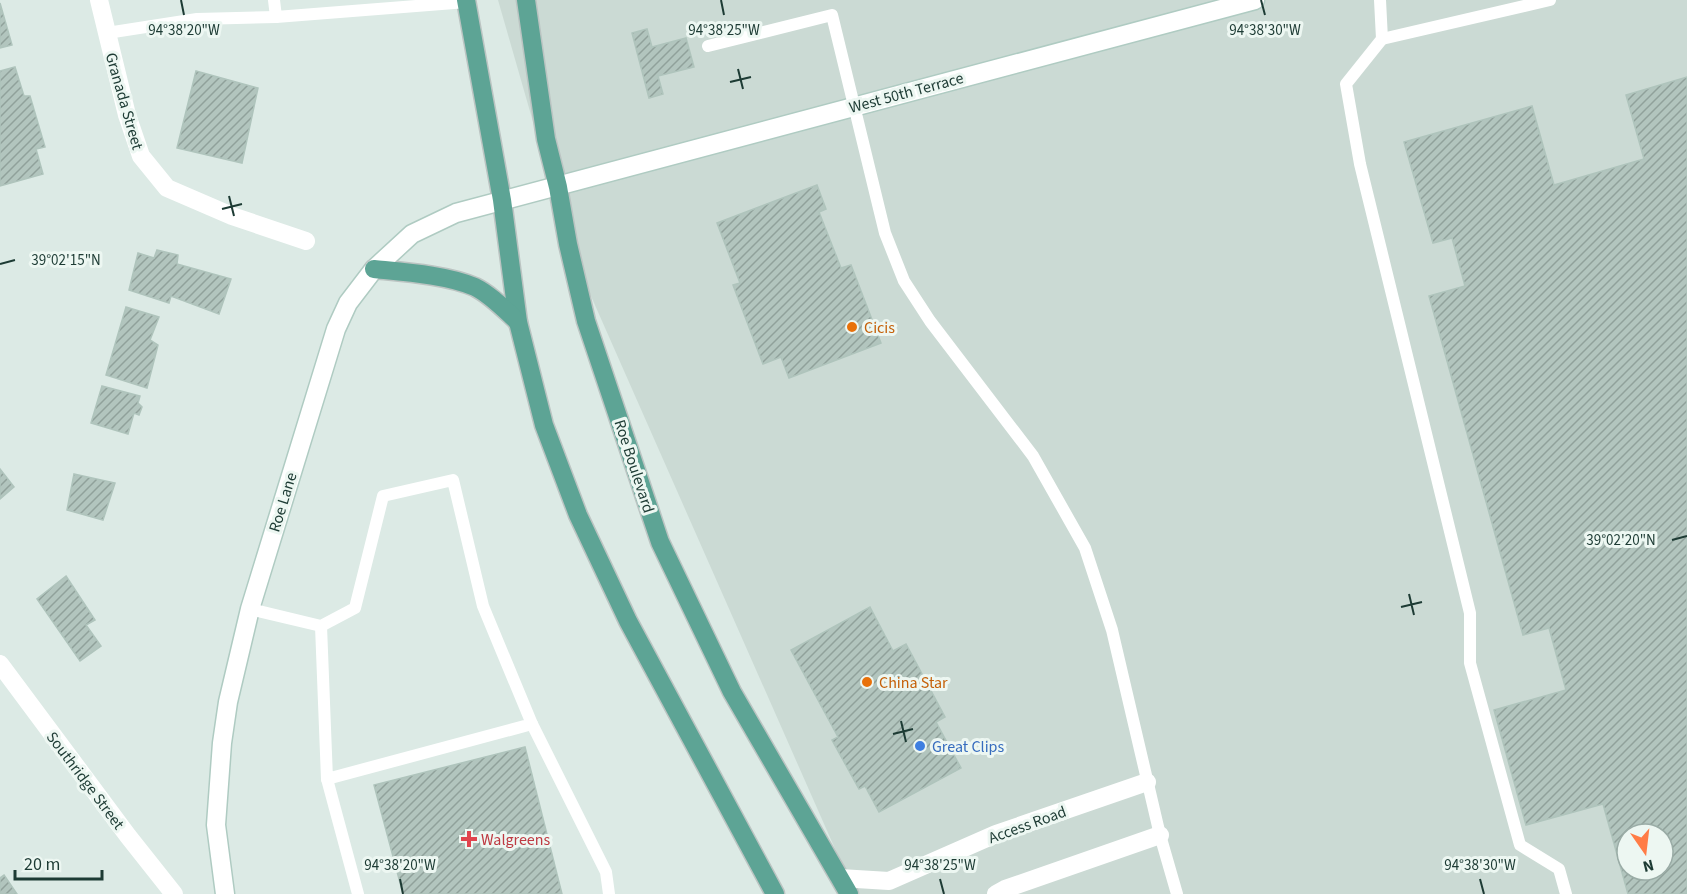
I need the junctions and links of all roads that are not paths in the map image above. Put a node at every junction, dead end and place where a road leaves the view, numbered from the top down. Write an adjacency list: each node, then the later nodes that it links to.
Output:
1 (99, 0): 9 (street, Granada Street)
2 (274, 0): 8 (lane)
3 (526, 0): 13 (main road, Roe Boulevard)
4 (1255, 0): 12 (street, West 50th Terrace)
5 (1380, 0): 10 (lane)
6 (1550, 0): 10 (lane)
7 (466, 1): 8 (lane); 14 (main road)
8 (276, 17): 9 (lane)
9 (107, 33): 15 (street, Granada Street)
10 (1382, 39): 34 (lane)
11 (708, 46): 12 (lane)
12 (855, 106): 13 (street, West 50th Terrace); 23 (lane)
13 (558, 187): 14 (street, West 50th Terrace); 25 (main road, Roe Boulevard)
14 (502, 200): 16 (street, Roe Lane); 17 (main road)
15 (306, 241)
16 (375, 269): 17 (main road); 18 (street, Roe Lane)
17 (518, 322): 30 (main road)
18 (250, 609): 19 (lane); 27 (street, Roe Lane)
19 (321, 626): 21 (lane); 22 (lane)
20 (0, 664): 26 (street, Southridge Street)
21 (532, 724): 22 (lane); 29 (lane)
22 (327, 779): 28 (lane)
23 (1147, 782): 24 (lane); 25 (street, Access Road)
24 (1160, 836): 32 (street); 33 (lane)
25 (840, 878): 31 (main road, Roe Boulevard)
26 (174, 894)
27 (225, 894)
28 (358, 894)
29 (609, 894)
30 (775, 894)
31 (849, 894)
32 (996, 894)
33 (1177, 894)
34 (1566, 894)

